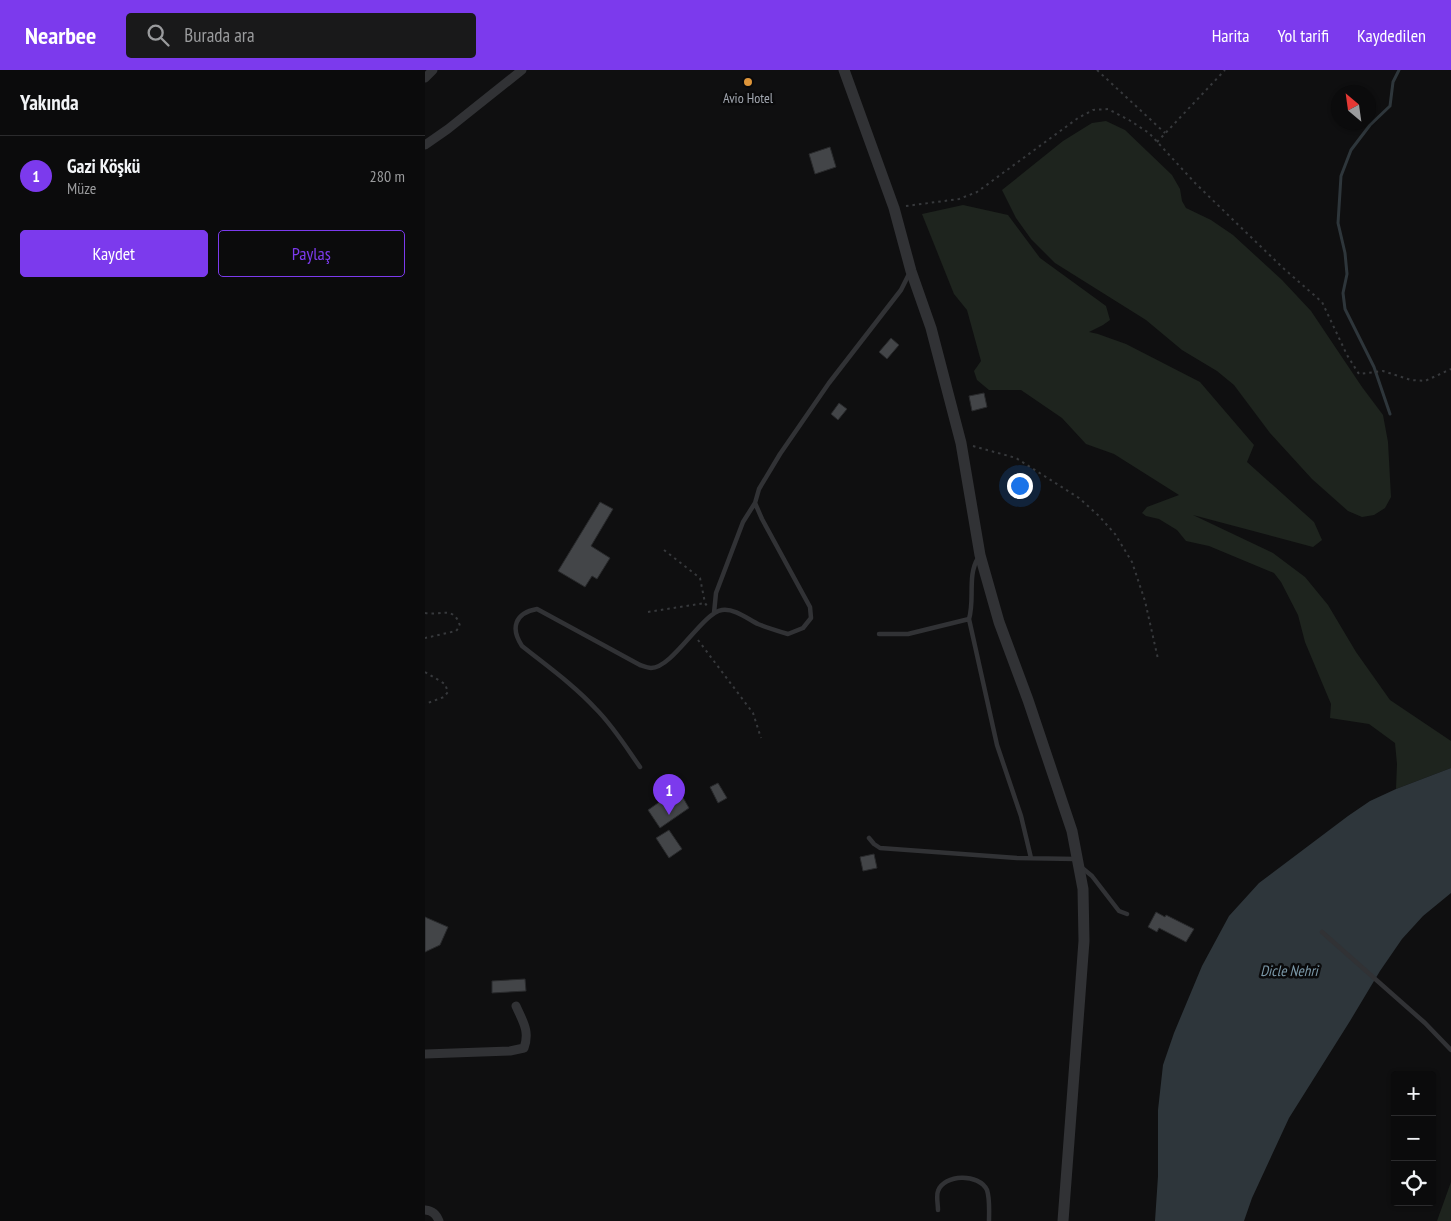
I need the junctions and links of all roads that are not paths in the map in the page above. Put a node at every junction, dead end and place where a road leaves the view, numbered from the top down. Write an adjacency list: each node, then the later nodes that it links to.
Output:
1 (433, 70): 4 (street)
2 (521, 70): 5 (street)
3 (844, 70): 6 (street)
4 (425, 78)
5 (425, 145)
6 (911, 271): 7 (lane); 8 (street)
7 (755, 503): 9 (lane); 9 (lane)
8 (980, 555): 10 (lane); 15 (street)
9 (714, 612): 12 (lane)
10 (969, 619): 11 (lane); 14 (lane)
11 (879, 634)
12 (640, 767)
13 (869, 838): 14 (lane)
14 (1031, 858): 15 (lane)
15 (1078, 861): 16 (lane); 25 (street)
16 (1127, 914)
17 (1322, 932): 19 (lane)
18 (516, 1006): 20 (street)
19 (1451, 1050)
20 (425, 1054)
21 (425, 1210): 23 (street)
22 (938, 1210): 24 (lane)
23 (439, 1221)
24 (989, 1221)
25 (1063, 1221)

